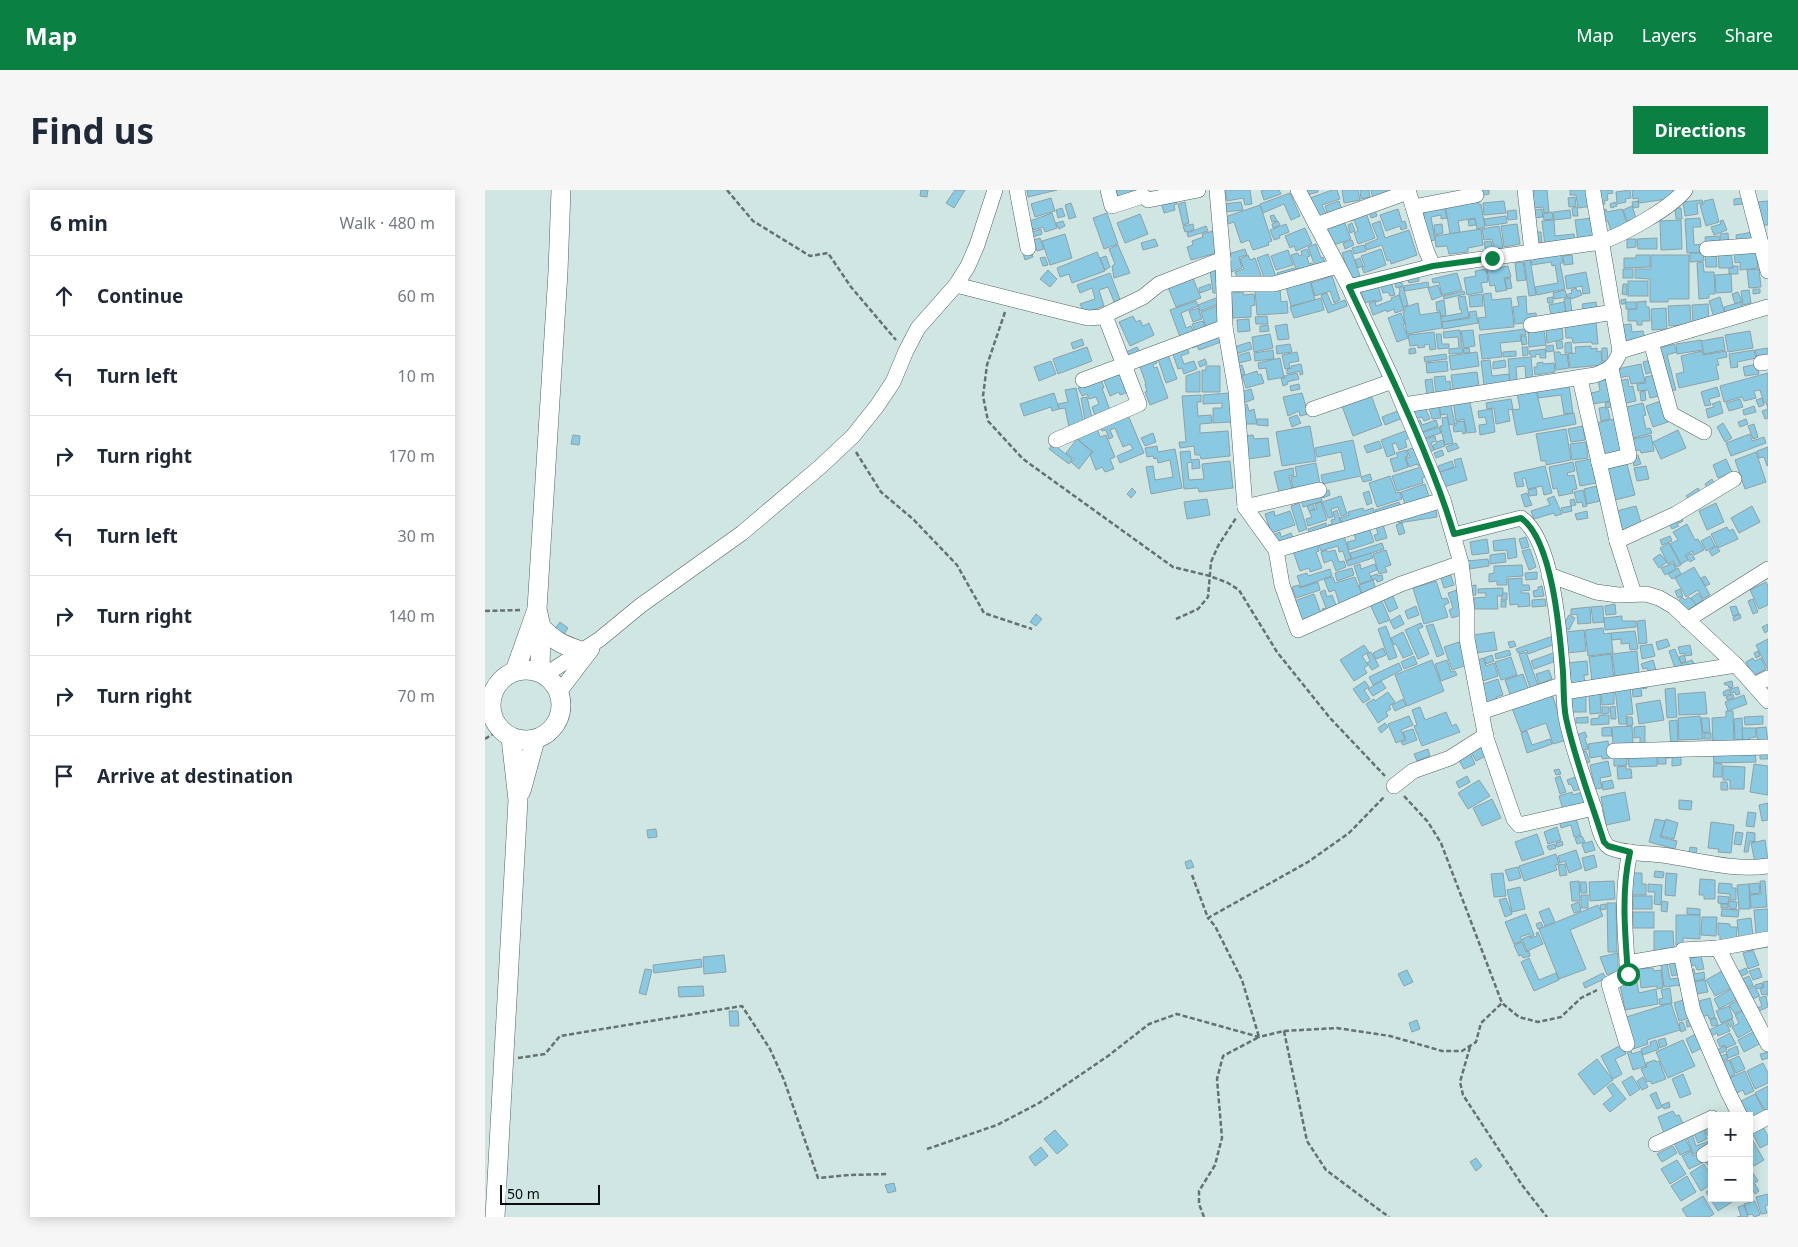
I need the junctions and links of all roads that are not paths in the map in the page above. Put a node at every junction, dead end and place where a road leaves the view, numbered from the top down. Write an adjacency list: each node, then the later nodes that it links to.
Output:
1 (561, 190): 56 (main road)
2 (995, 190): 26 (street)
3 (1017, 190): 17 (street)
4 (1108, 190): 5 (street)
5 (1198, 190)
6 (1217, 190): 21 (street)
7 (1298, 190): 15 (street)
8 (1525, 190): 20 (street)
9 (1685, 190): 16 (street)
10 (1747, 190): 18 (street)
11 (1408, 191): 14 (street); 15 (street)
12 (1593, 192): 16 (street)
13 (1476, 195): 14 (street)
14 (1413, 207): 23 (street)
15 (1316, 224): 22 (street)
16 (1601, 242): 20 (street); 29 (street)
17 (1028, 248)
18 (1765, 248): 19 (street); 24 (street)
19 (1707, 249)
20 (1532, 252): 23 (street)
21 (1223, 260): 25 (street); 30 (street)
22 (1337, 266): 25 (street); 27 (street)
23 (1433, 266): 27 (street)
24 (1768, 271)
25 (1224, 284): 32 (street)
26 (956, 285): 30 (street); 59 (street)
27 (1349, 287): 39 (street)
28 (1768, 307): 33 (street)
29 (1614, 312): 31 (street); 34 (street)
30 (1105, 316): 35 (street)
31 (1531, 325)
32 (1225, 327): 35 (street); 48 (street)
33 (1651, 342): 34 (street); 42 (street)
34 (1620, 351): 36 (street)
35 (1125, 364): 38 (street); 43 (street)
36 (1611, 368): 37 (street); 44 (street)
37 (1580, 378): 40 (street); 44 (street)
38 (1083, 380)
39 (1393, 381): 40 (street); 41 (street)
40 (1404, 406): 47 (street)
41 (1313, 409)
42 (1704, 432)
43 (1056, 440)
44 (1599, 463): 50 (street)
45 (1734, 479): 50 (street)
46 (1319, 490): 48 (street)
47 (1443, 500): 49 (street); 51 (street)
48 (1245, 507): 51 (street)
49 (1454, 534): 52 (street); 54 (street)
50 (1617, 541): 55 (street)
51 (1276, 550): 52 (street)
52 (1461, 564): 69 (street)
53 (1768, 569): 57 (street)
54 (1549, 575): 55 (street); 66 (street)
55 (1634, 594): 57 (street)
56 (537, 609): 58 (main road); 62 (main road)
57 (1687, 620): 61 (street)
58 (541, 627): 60 (main road); 63 (main road)
59 (599, 639): 60 (street); 67 (street)
60 (581, 651): 63 (street)
61 (1736, 665): 65 (street); 66 (street)
62 (515, 671): 63 (main road); 70 (main road)
63 (543, 673): 67 (main road)
64 (1768, 678): 65 (street)
65 (1754, 686): 68 (street)
66 (1564, 688): 69 (street); 77 (street)
67 (560, 691): 72 (main road)
68 (1768, 701)
69 (1481, 712): 71 (street)
70 (499, 735): 72 (main road); 76 (main road)
71 (1486, 735): 75 (street); 77 (street)
72 (535, 740): 76 (main road)
73 (1768, 747): 74 (street)
74 (1614, 751)
75 (1395, 786)
76 (518, 800): 92 (main road)
77 (1594, 808): 78 (street)
78 (1630, 852): 79 (street); 83 (street)
79 (1768, 866)
80 (1768, 939): 81 (street)
81 (1718, 948): 82 (street); 84 (street)
82 (1681, 954): 83 (street); 87 (street)
83 (1627, 963): 85 (street)
84 (1763, 1018): 86 (street)
85 (1627, 1044)
86 (1768, 1044)
87 (1738, 1111)
88 (1768, 1117): 90 (street)
89 (1708, 1120): 91 (street)
90 (1753, 1125)
91 (1656, 1144)
92 (495, 1217)

